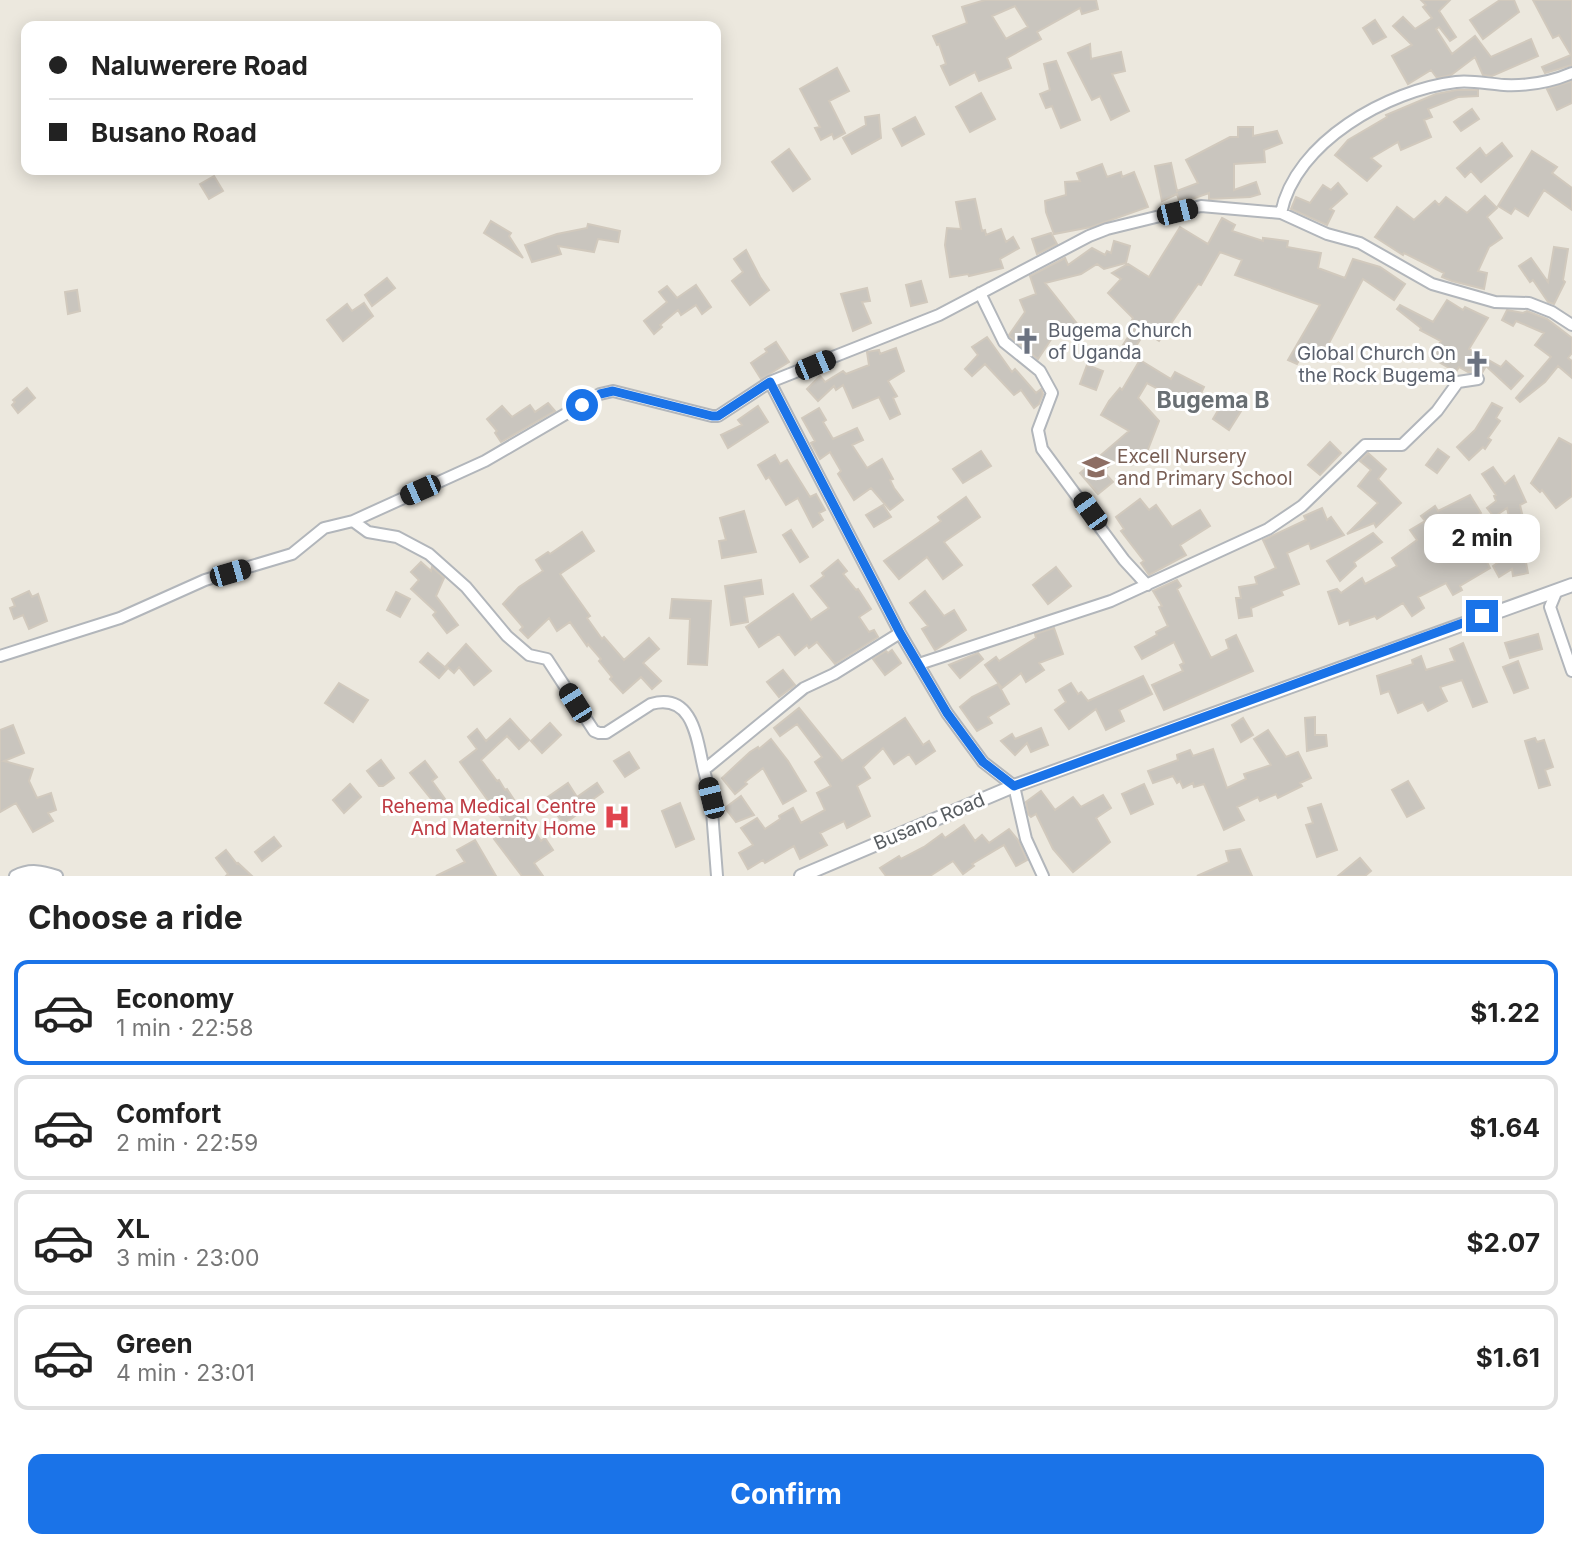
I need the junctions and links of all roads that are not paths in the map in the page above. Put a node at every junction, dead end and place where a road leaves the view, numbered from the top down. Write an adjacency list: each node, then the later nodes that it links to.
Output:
1 (1572, 73): 2 (street)
2 (1281, 213): 3 (street); 4 (street)
3 (980, 293): 6 (street); 8 (street)
4 (1572, 325)
5 (1478, 379): 8 (street)
6 (770, 382): 7 (street); 11 (street)
7 (353, 521): 12 (street); 15 (street)
8 (1147, 585): 13 (street)
9 (1572, 585): 10 (street, Busano Road)
10 (1557, 590): 14 (street); 16 (street, Busano Road)
11 (900, 633): 13 (street); 15 (street)
12 (0, 656)
13 (919, 664): 16 (street)
14 (1572, 671)
15 (704, 770): 19 (street)
16 (1014, 786): 20 (street, Busano Road); 21 (street)
17 (15, 876): 18 (street)
18 (57, 876)
19 (717, 876)
20 (801, 876)
21 (1043, 876)

